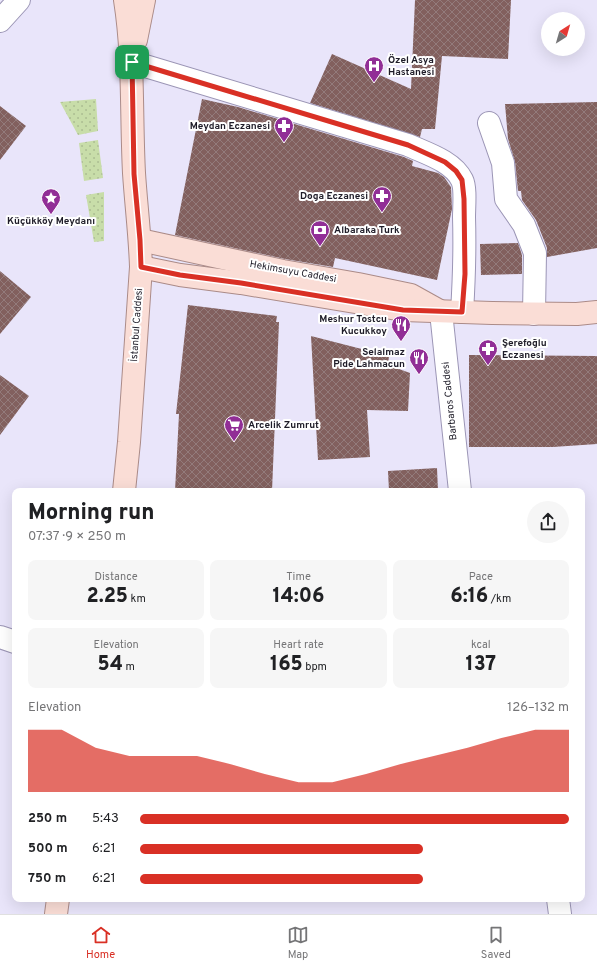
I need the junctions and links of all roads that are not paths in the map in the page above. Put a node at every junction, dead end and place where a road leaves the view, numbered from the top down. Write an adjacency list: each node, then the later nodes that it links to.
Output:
1 (1, 0): 5 (street)
2 (19, 0): 6 (street)
3 (125, 0): 7 (main road)
4 (144, 0): 7 (main road)
5 (0, 7)
6 (0, 21)
7 (132, 62): 9 (main road, İstanbul Caddesi); 11 (street, Barbaros Caddesi)
8 (489, 123): 13 (street)
9 (140, 240): 10 (main road, İstanbul Caddesi); 11 (main road, Hekimsuyu Caddesi)
10 (141, 267): 11 (main road, Hekimsuyu Caddesi); 14 (main road, İstanbul Caddesi)
11 (452, 312): 13 (main road, Hekimsuyu Caddesi); 15 (street, Barbaros Caddesi)
12 (597, 312): 13 (main road, Hekimsuyu Caddesi)
13 (534, 314)
14 (124, 488)
15 (460, 488)
16 (0, 637): 17 (street)
17 (12, 641)
18 (58, 902): 20 (main road)
19 (558, 902): 21 (street)
20 (56, 914)
21 (560, 914)

